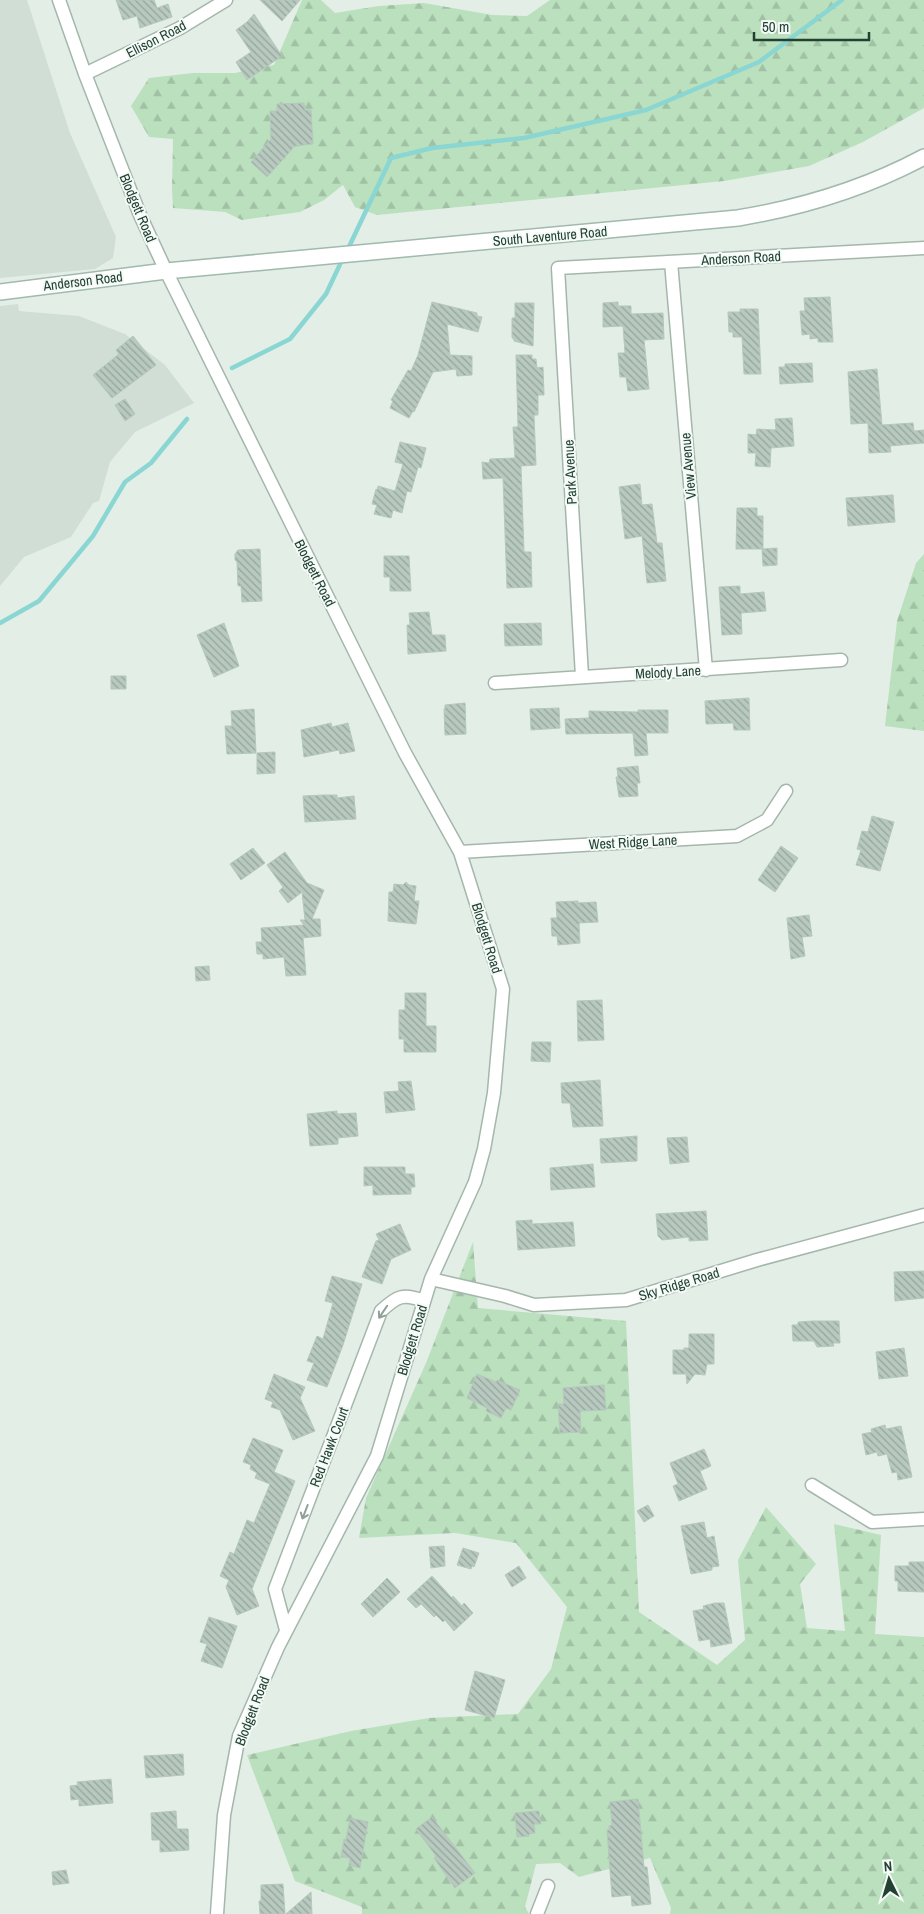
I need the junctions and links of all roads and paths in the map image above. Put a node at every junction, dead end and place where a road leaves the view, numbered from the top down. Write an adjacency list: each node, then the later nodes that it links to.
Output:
1 (59, 0): 3 (street, Blodgett Road)
2 (226, 0): 3 (street, Ellison Road)
3 (85, 74): 8 (street, Blodgett Road)
4 (924, 157): 8 (street, South Laventure Road)
5 (924, 248): 6 (street, Anderson Road)
6 (671, 262): 7 (street, Anderson Road); 11 (street, View Avenue)
7 (558, 268): 12 (street, Park Avenue)
8 (166, 271): 9 (street, Anderson Road); 15 (street, Blodgett Road)
9 (0, 292)
10 (841, 660): 11 (street, Melody Lane)
11 (706, 670): 12 (street, Melody Lane)
12 (582, 676): 13 (street, Melody Lane)
13 (495, 683)
14 (786, 791): 15 (street, West Ridge Lane)
15 (460, 852): 17 (street, Blodgett Road)
16 (924, 1215): 17 (street, Sky Ridge Road)
17 (431, 1279): 18 (street, Blodgett Road)
18 (424, 1301): 21 (street, Blodgett Road); 21 (street, Red Hawk Court, one-way to 21)
19 (812, 1485): 20 (street)
20 (924, 1519)
21 (286, 1630): 23 (street, Blodgett Road)
22 (548, 1886): 24 (street)
23 (218, 1914)
24 (537, 1914)

